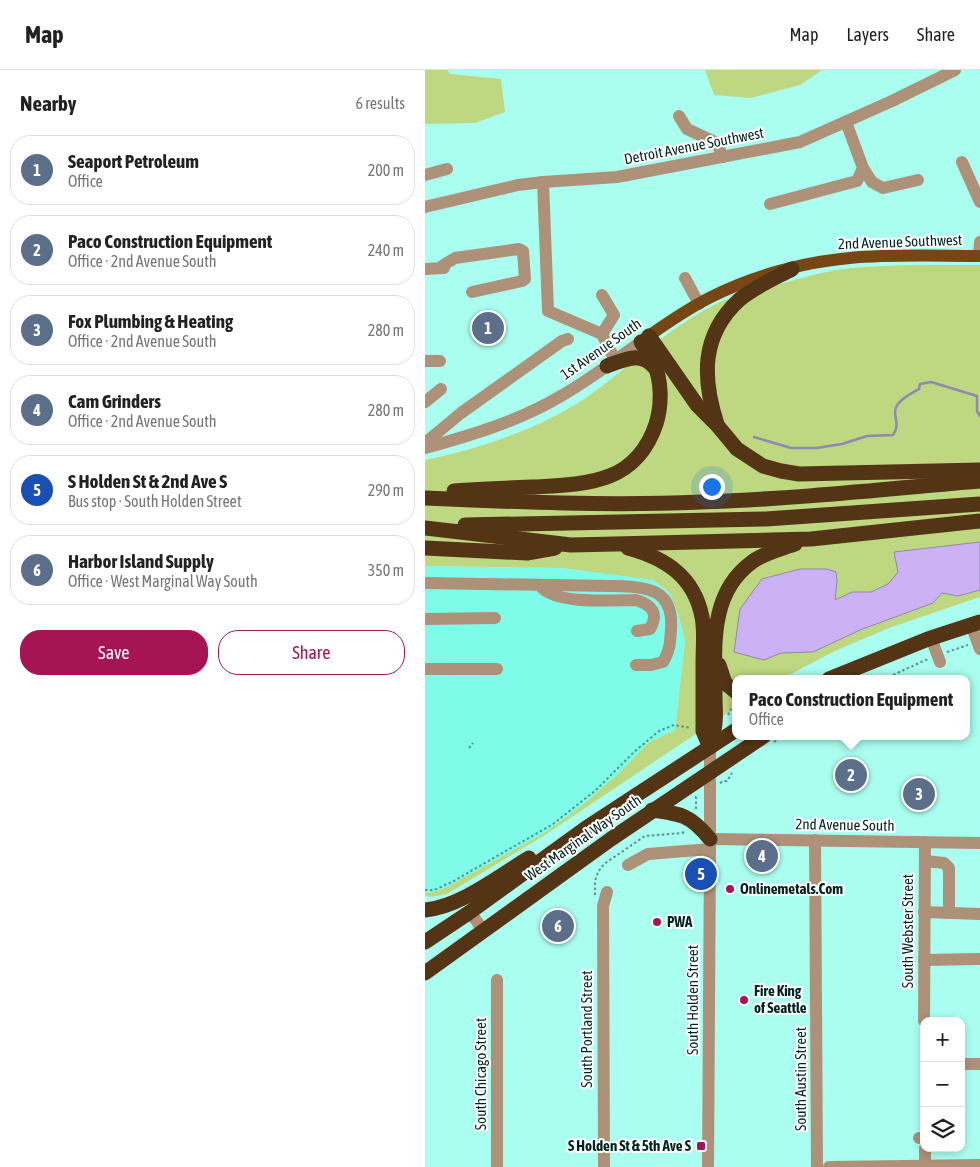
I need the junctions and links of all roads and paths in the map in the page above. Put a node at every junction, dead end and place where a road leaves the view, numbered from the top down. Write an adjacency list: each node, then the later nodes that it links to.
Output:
1 (955, 70): 3 (street, Detroit Avenue Southwest)
2 (679, 116): 4 (street)
3 (846, 122): 4 (street, Detroit Avenue Southwest); 6 (street)
4 (723, 157): 10 (street, Detroit Avenue Southwest)
5 (962, 162): 11 (street)
6 (863, 168): 9 (street); 12 (street)
7 (447, 169): 8 (street)
8 (425, 175)
9 (917, 180)
10 (543, 182): 13 (street, Detroit Avenue Southwest); 22 (street)
11 (980, 202)
12 (770, 204)
13 (425, 207)
14 (980, 242): 15 (street)
15 (980, 256): 17 (main road, 2nd Avenue Southwest)
16 (425, 269): 19 (street)
17 (792, 269): 21 (main road, 1st Avenue South); 31 (highway)
18 (685, 278): 21 (street)
19 (472, 292)
20 (601, 295): 22 (street)
21 (699, 304): 23 (main road, 1st Avenue South)
22 (602, 334): 27 (street)
23 (645, 339): 27 (street, 1st Avenue South); 28 (highway); 31 (highway)
24 (568, 340): 32 (street)
25 (425, 361): 26 (street)
26 (440, 361)
27 (611, 363): 28 (highway); 33 (street, 1st Avenue South)
28 (656, 370): 36 (highway)
29 (441, 389): 30 (street)
30 (425, 402)
31 (717, 425): 34 (highway)
32 (425, 443)
33 (425, 448)
34 (980, 470)
35 (980, 481): 37 (highway)
36 (425, 492)
37 (425, 498)
38 (980, 504): 40 (highway)
39 (980, 521): 41 (highway)
40 (425, 527): 43 (highway)
41 (811, 539): 42 (highway); 52 (highway)
42 (615, 544): 43 (highway); 66 (highway)
43 (571, 545): 44 (highway)
44 (425, 548)
45 (425, 583): 46 (street)
46 (542, 585): 50 (street); 56 (street)
47 (425, 618): 48 (street)
48 (495, 618)
49 (976, 624): 51 (highway); 53 (street)
50 (637, 631)
51 (931, 638): 54 (street); 55 (highway)
52 (715, 649): 61 (highway); 66 (highway)
53 (980, 649)
54 (940, 662)
55 (872, 663): 59 (highway); 60 (highway)
56 (637, 665)
57 (497, 669): 58 (street)
58 (425, 670)
59 (840, 675)
60 (854, 675)
61 (732, 689)
62 (731, 724): 66 (highway, West Marginal Way South)
63 (692, 728): 79 (path)
64 (758, 740): 68 (highway, West Marginal Way South)
65 (473, 743): 67 (path)
66 (710, 747): 68 (street, South Holden Street); 72 (highway, West Marginal Way South)
67 (469, 748)
68 (710, 773): 70 (highway, West Marginal Way South); 76 (street, South Holden Street)
69 (698, 797): 71 (path)
70 (652, 810): 76 (highway); 86 (highway, West Marginal Way South)
71 (694, 814)
72 (586, 828): 81 (highway); 82 (highway, West Marginal Way South)
73 (815, 840): 74 (street, 2nd Avenue South); 76 (street, 2nd Avenue South); 101 (street, South Austin Street)
74 (925, 842): 75 (street, 2nd Avenue South); 77 (street, South Webster Street)
75 (980, 843)
76 (710, 844): 78 (street, 2nd Avenue South); 100 (street, South Holden Street)
77 (925, 861): 83 (street, South Webster Street); 84 (street)
78 (628, 865)
79 (425, 890)
80 (607, 892): 99 (street, South Portland Street)
81 (425, 910)
82 (470, 912): 86 (street); 87 (highway, West Marginal Way South)
83 (925, 912): 84 (street); 88 (street, South Webster Street)
84 (949, 912): 85 (street)
85 (980, 914)
86 (483, 930): 90 (highway, West Marginal Way South)
87 (425, 942)
88 (924, 960): 89 (street); 92 (street, South Webster Street)
89 (980, 960)
90 (425, 974)
91 (497, 980): 98 (street, South Chicago Street)
92 (924, 1017)
93 (965, 1064): 94 (street)
94 (980, 1064)
95 (923, 1152): 97 (street)
96 (980, 1165): 97 (street)
97 (925, 1166): 102 (street)
98 (497, 1167)
99 (604, 1167)
100 (708, 1167)
101 (817, 1167)
102 (829, 1167)

